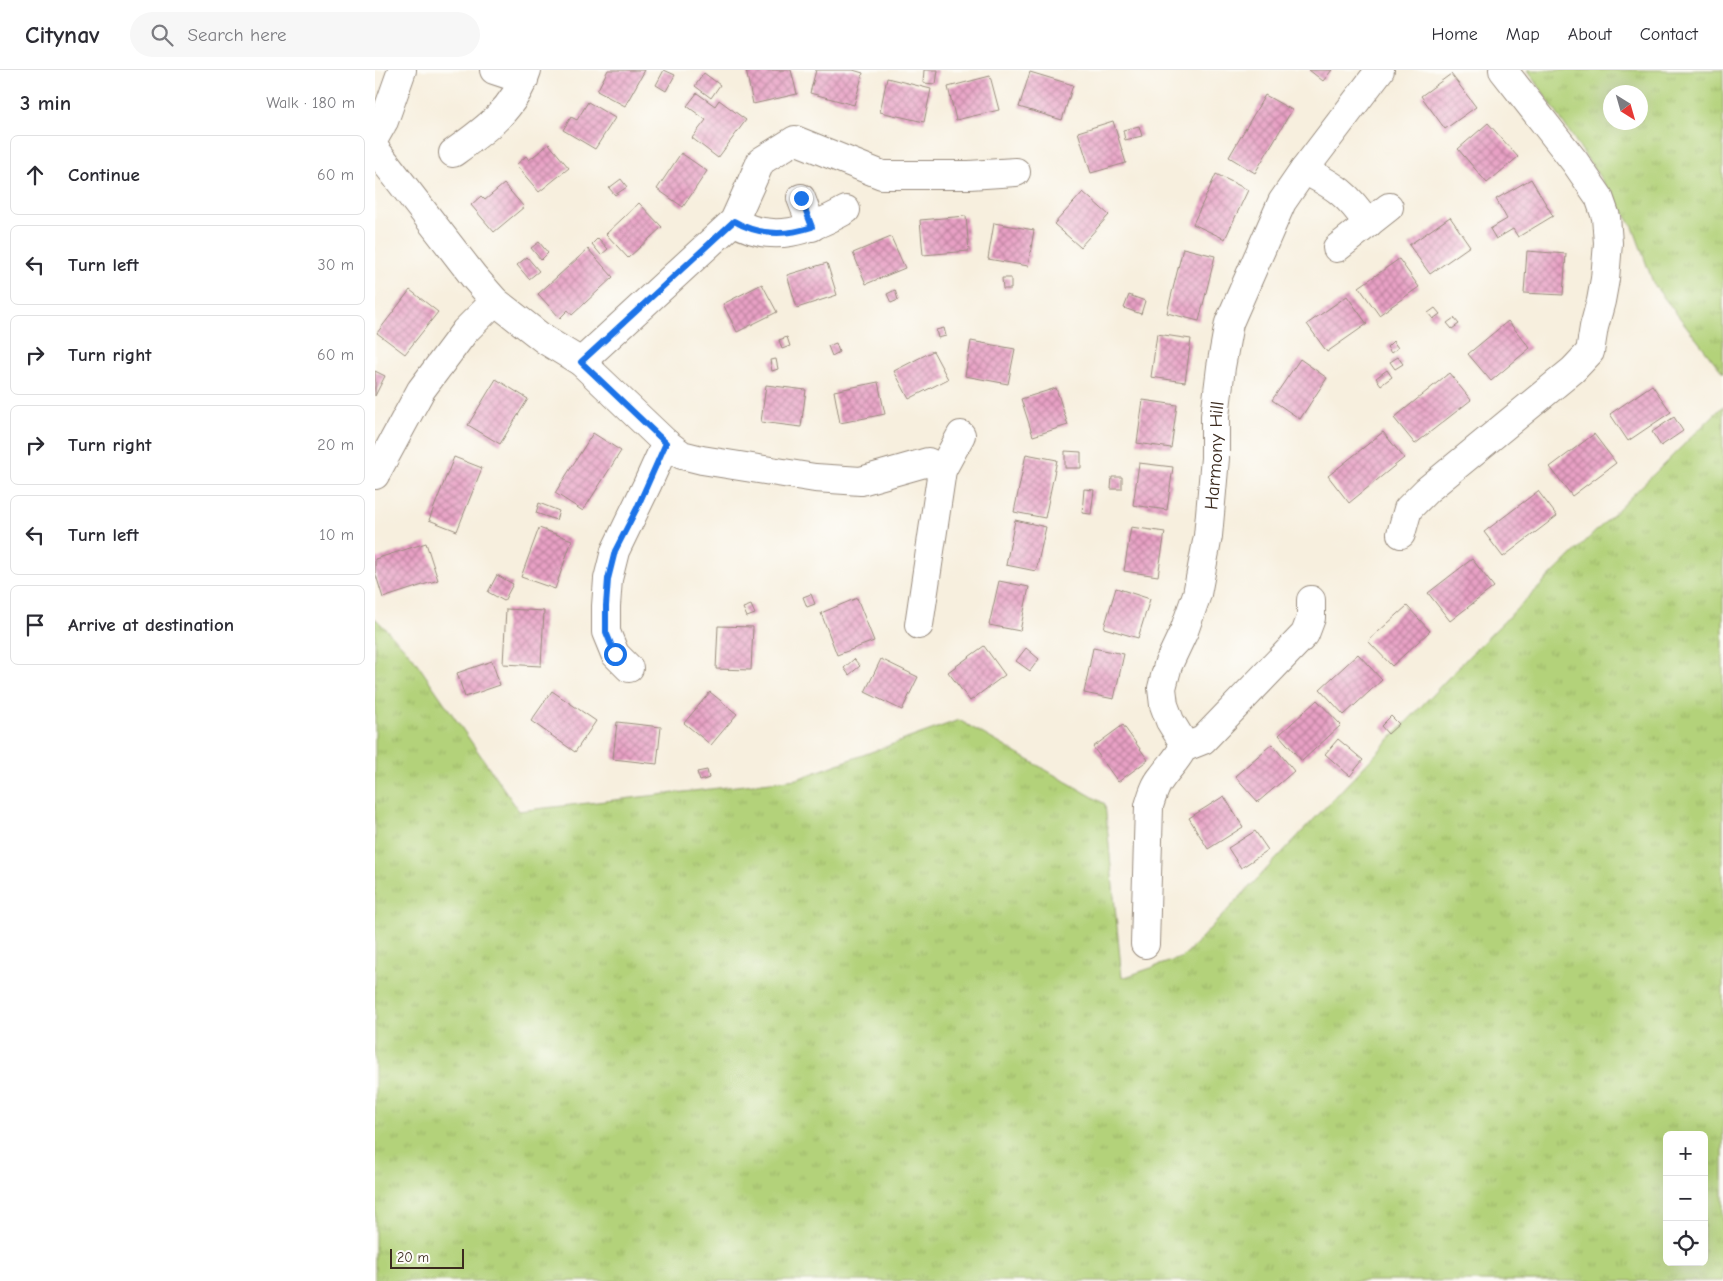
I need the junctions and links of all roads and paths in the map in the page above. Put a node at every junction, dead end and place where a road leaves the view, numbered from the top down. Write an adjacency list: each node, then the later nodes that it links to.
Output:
1 (402, 70): 6 (street)
2 (494, 70): 5 (street)
3 (1380, 70): 9 (street, Harmony Hill)
4 (1503, 70): 24 (street)
5 (526, 75): 8 (street)
6 (375, 137)
7 (375, 149): 18 (street)
8 (453, 153)
9 (1304, 170): 15 (street); 28 (street, Harmony Hill)
10 (1016, 172): 14 (street)
11 (801, 198): 16 (street)
12 (1389, 206): 15 (street)
13 (846, 210): 16 (street)
14 (734, 221): 16 (street); 19 (street)
15 (1368, 224): 17 (street)
16 (812, 227)
17 (1337, 248)
18 (495, 301): 19 (street); 23 (street)
19 (581, 362): 21 (street)
20 (961, 435): 22 (street)
21 (666, 443): 22 (street); 27 (street)
22 (942, 470): 26 (street)
23 (375, 475)
24 (1401, 534)
25 (1311, 600): 28 (street)
26 (919, 625)
27 (629, 668)
28 (1183, 748): 29 (street)
29 (1145, 944)

